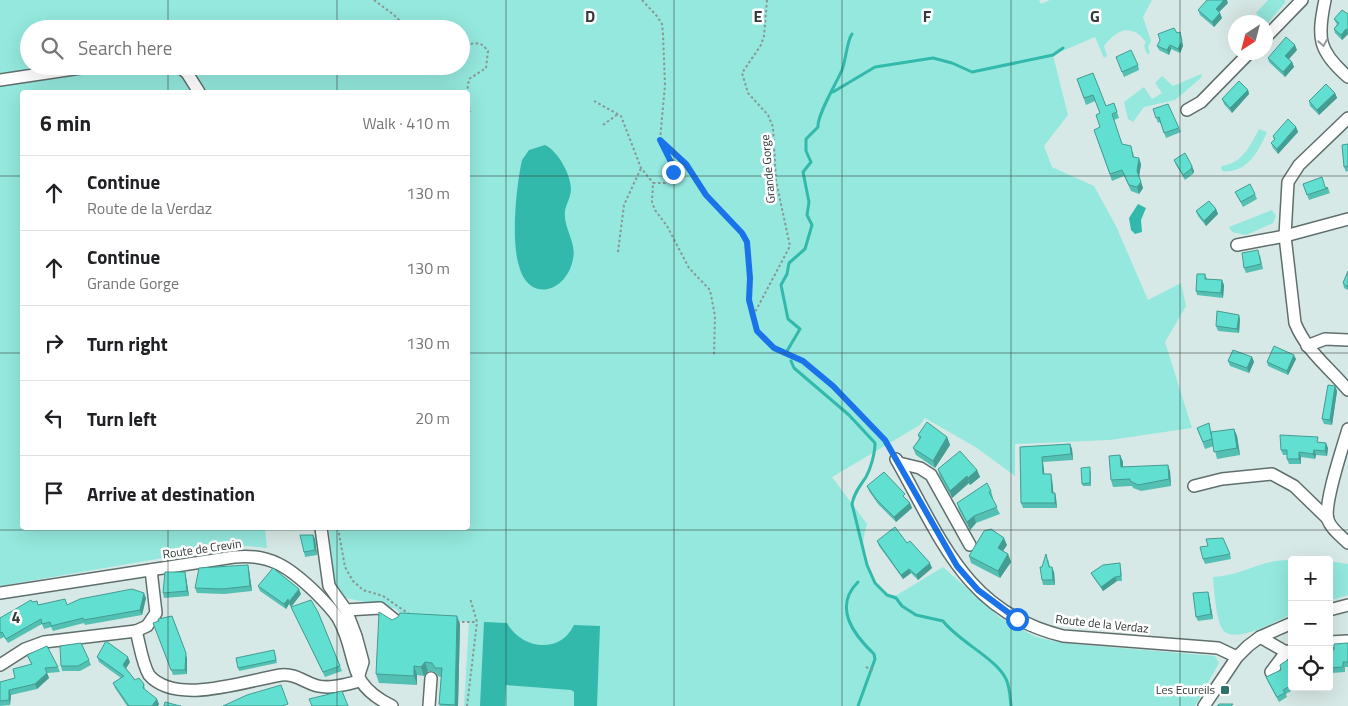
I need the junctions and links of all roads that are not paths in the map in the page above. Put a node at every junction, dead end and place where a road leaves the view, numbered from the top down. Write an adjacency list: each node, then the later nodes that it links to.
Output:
1 (1302, 0): 3 (street)
2 (1325, 0): 7 (street, one-way to 7)
3 (1273, 30)
4 (1242, 60): 10 (street)
5 (34, 75): 8 (street)
6 (187, 75): 9 (street)
7 (1348, 77)
8 (0, 80)
9 (198, 90)
10 (1187, 110)
11 (1348, 118): 13 (street)
12 (1348, 219): 13 (street)
13 (1285, 236): 14 (street); 16 (street)
14 (1237, 245)
15 (1348, 340): 16 (street)
16 (1307, 346): 17 (street)
17 (1348, 390)
18 (1348, 429): 20 (street)
19 (1194, 486): 20 (street)
20 (1328, 520): 22 (street)
21 (321, 530): 28 (street)
22 (1348, 543)
23 (970, 545): 37 (street, Route de la Verdaz)
24 (151, 570): 25 (street, Route de Crevin); 31 (street); 41 (street, Route de Crevin)
25 (0, 593)
26 (1348, 605): 27 (street)
27 (1333, 609)
28 (346, 610): 29 (street); 41 (street)
29 (396, 621)
30 (1288, 625): 32 (street)
31 (136, 631): 38 (street); 41 (street)
32 (1260, 637): 35 (street); 37 (street)
33 (1348, 641): 34 (street)
34 (1333, 642)
35 (1288, 651)
36 (1288, 652): 39 (street)
37 (1238, 657): 44 (street)
38 (0, 666)
39 (1271, 672)
40 (431, 678): 43 (street)
41 (359, 679): 42 (street, Route de Crevin)
42 (392, 706)
43 (429, 706)
44 (1204, 706)

